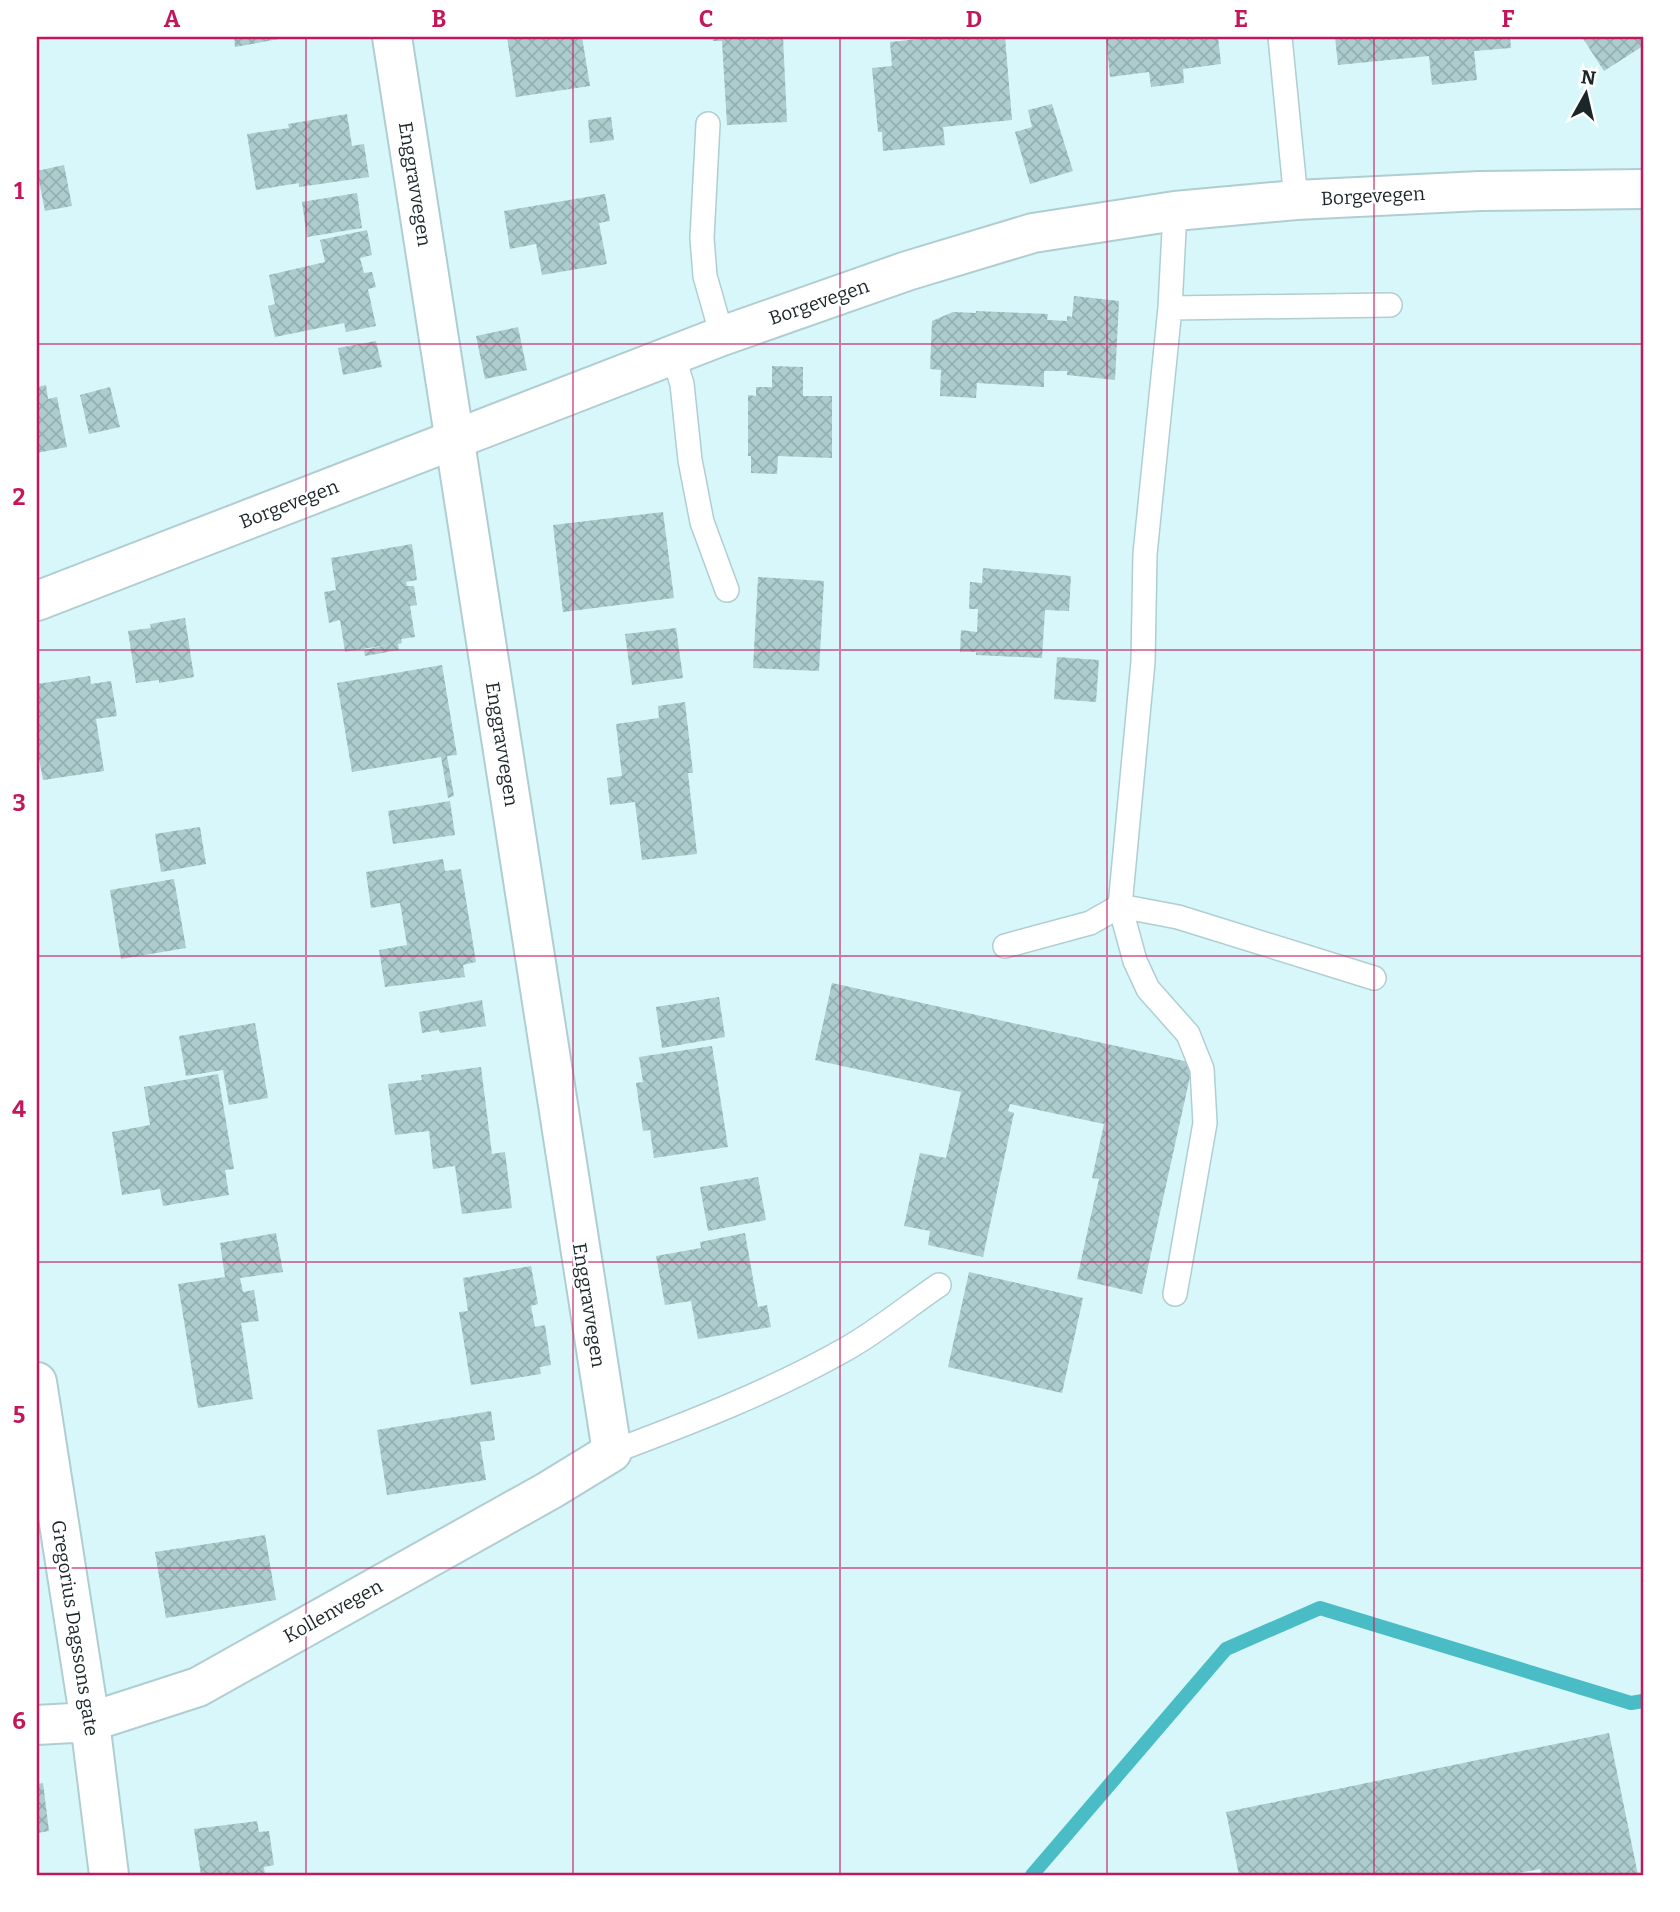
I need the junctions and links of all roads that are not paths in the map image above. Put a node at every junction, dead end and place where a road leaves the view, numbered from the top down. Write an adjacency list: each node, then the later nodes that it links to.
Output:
1 (392, 37): 11 (street, Enggravvegen)
2 (1280, 37): 5 (lane)
3 (708, 124): 9 (lane)
4 (1643, 190): 5 (street, Borgevegen)
5 (1296, 200): 6 (street, Borgevegen)
6 (1175, 211): 8 (lane); 9 (street, Borgevegen)
7 (1390, 305): 8 (lane)
8 (1170, 308): 14 (lane)
9 (722, 336): 10 (street, Borgevegen)
10 (673, 355): 11 (street, Borgevegen); 12 (lane)
11 (454, 440): 13 (street, Borgevegen); 20 (street, Enggravvegen)
12 (727, 590)
13 (37, 601)
14 (1120, 906): 15 (lane); 16 (lane); 18 (lane)
15 (1005, 946)
16 (1374, 978)
17 (939, 1286): 20 (lane)
18 (1175, 1294)
19 (37, 1382): 21 (street, Gregorius Dagssons gate)
20 (612, 1452): 21 (street, Kollenvegen)
21 (90, 1722): 22 (street, Kollenvegen); 23 (street, Gregorius Dagssons gate)
22 (37, 1725)
23 (109, 1875)

